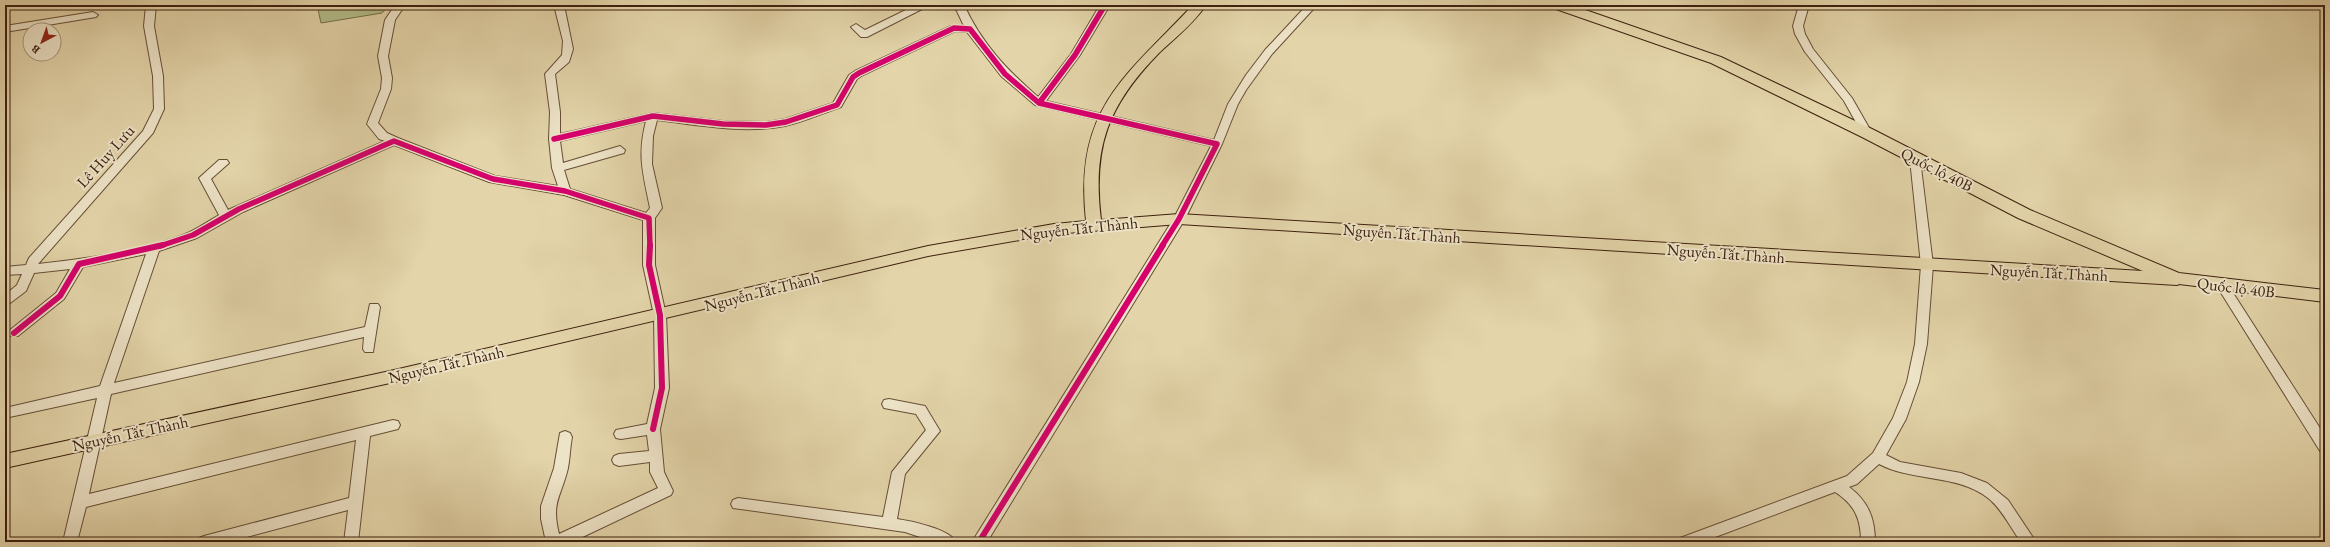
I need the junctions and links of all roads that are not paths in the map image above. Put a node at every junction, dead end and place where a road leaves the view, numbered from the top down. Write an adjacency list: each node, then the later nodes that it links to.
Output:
1 (151, 5): 34 (street, Lê Huy Lưu)
2 (400, 5): 20 (street)
3 (559, 5): 19 (street)
4 (925, 5): 12 (street)
5 (959, 5): 13 (street)
6 (1104, 5): 15 (street)
7 (1200, 5): 17 (main road)
8 (1312, 5): 21 (street)
9 (1558, 5): 18 (highway, Quốc lộ 40B)
10 (1804, 5): 18 (street)
11 (93, 14): 14 (street)
12 (856, 27)
13 (970, 29): 15 (street); 16 (street)
14 (5, 30)
15 (1039, 103): 17 (street)
16 (653, 116): 19 (street); 28 (street)
17 (1104, 120): 21 (street); 30 (main road)
18 (1867, 133): 23 (highway, Quốc lộ 40B)
19 (554, 139): 25 (street)
20 (394, 141): 26 (street); 27 (street)
21 (1217, 144): 29 (street)
22 (620, 150): 25 (street)
23 (1915, 158): 33 (street); 36 (highway, Quốc lộ 40B)
24 (223, 162): 27 (street)
25 (558, 168): 26 (street)
26 (565, 191): 28 (street)
27 (225, 216): 31 (street)
28 (649, 218): 41 (street)
29 (1179, 219): 30 (main road, Nguyễn Tất Thành); 33 (main road, Nguyễn Tất Thành); 70 (street)
30 (1094, 224): 41 (main road, Nguyễn Tất Thành)
31 (154, 248): 32 (street); 45 (street)
32 (79, 264): 34 (street); 43 (street)
33 (1927, 265): 36 (main road, Nguyễn Tất Thành); 56 (street)
34 (29, 269): 35 (street); 39 (street, Lê Huy Lưu)
35 (5, 271)
36 (2177, 279): 37 (highway, Quốc lộ 40B)
37 (2222, 285): 38 (highway, Quốc lộ 40B); 54 (street)
38 (2325, 296)
39 (5, 302)
40 (374, 307): 42 (street)
41 (660, 315): 49 (street); 53 (main road, Nguyễn Tất Thành)
42 (371, 331): 44 (street); 45 (street)
43 (14, 333)
44 (369, 350)
45 (106, 390): 47 (street); 53 (street)
46 (889, 404): 63 (street)
47 (5, 413)
48 (393, 425): 50 (street)
49 (653, 429): 51 (street); 55 (street)
50 (364, 432): 60 (street); 61 (street)
51 (621, 434)
52 (565, 437): 67 (street)
53 (92, 441): 58 (main road, Nguyễn Tất Thành); 60 (street)
54 (2325, 447)
55 (657, 456): 57 (street); 68 (street)
56 (1878, 457): 59 (street); 73 (street)
57 (619, 460)
58 (5, 461)
59 (1836, 486): 71 (street); 72 (street)
60 (82, 502): 64 (street)
61 (356, 502): 65 (street); 66 (street)
62 (738, 504): 63 (street)
63 (889, 523): 69 (street)
64 (70, 542)
65 (204, 542)
66 (351, 542)
67 (553, 542)
68 (557, 542)
69 (949, 542)
70 (979, 542)
71 (1685, 542)
72 (1868, 542)
73 (2029, 542)

